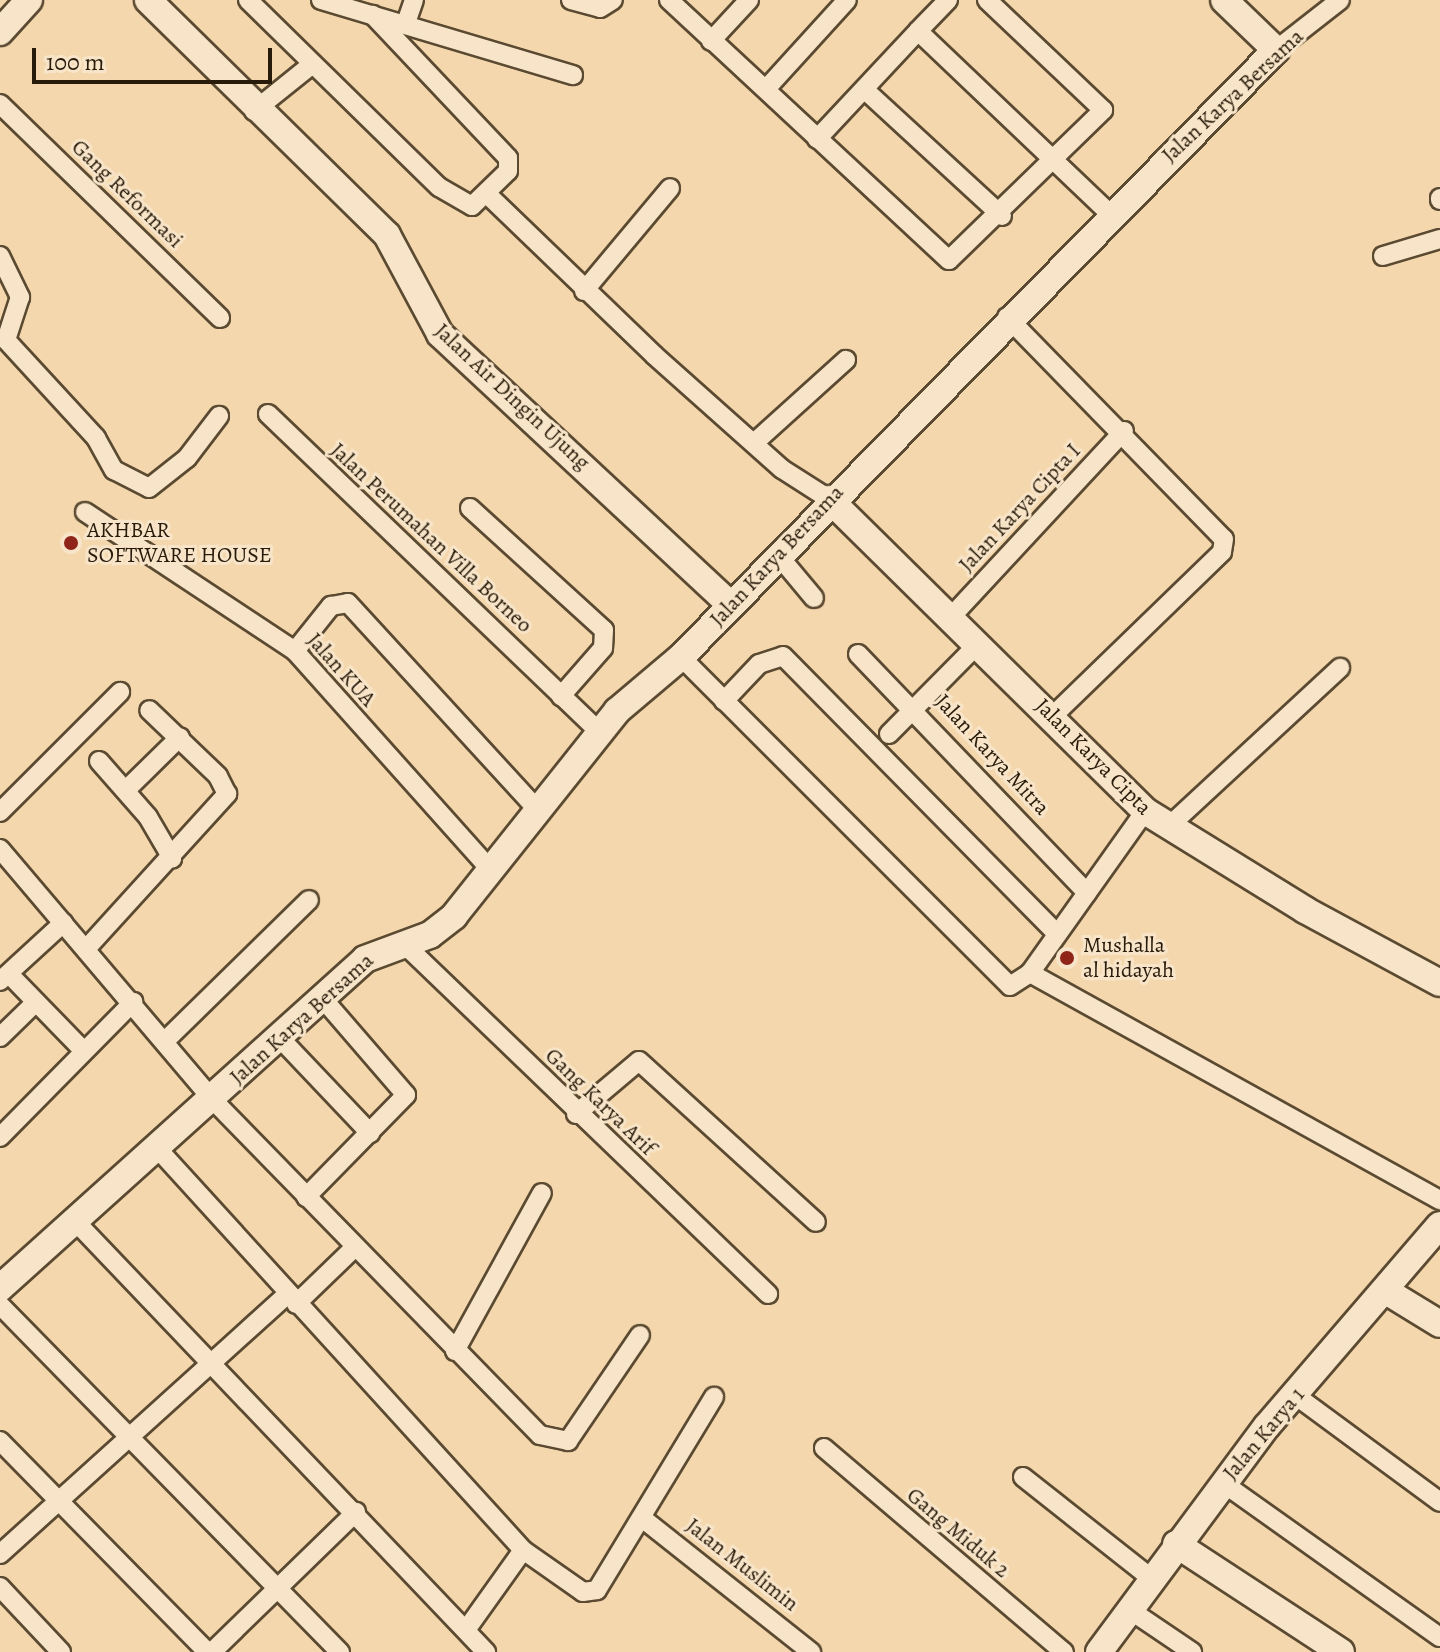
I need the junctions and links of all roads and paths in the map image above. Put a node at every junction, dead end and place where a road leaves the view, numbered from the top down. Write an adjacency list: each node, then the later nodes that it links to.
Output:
1 (29, 0): 18 (street)
2 (148, 0): 26 (street, Jalan Air Dingin Ujung)
3 (248, 0): 21 (street)
4 (321, 0): 15 (street)
5 (414, 0): 16 (street)
6 (571, 0): 7 (street)
7 (613, 0)
8 (669, 0): 19 (street)
9 (749, 0): 19 (street)
10 (847, 0): 23 (street)
11 (948, 0): 17 (street)
12 (987, 0): 28 (street)
13 (1224, 0): 20 (street)
14 (1340, 0): 20 (street, Jalan Karya Bersama)
15 (373, 15): 16 (street); 30 (street)
16 (406, 23): 22 (street)
17 (918, 31): 24 (street); 28 (street)
18 (0, 32)
19 (711, 41): 23 (street)
20 (1276, 50): 31 (street, Jalan Karya Bersama)
21 (310, 66): 26 (street); 30 (street)
22 (573, 75)
23 (766, 89): 27 (street)
24 (865, 90): 27 (street); 32 (street)
25 (0, 104): 38 (street, Gang Reformasi)
26 (254, 111): 49 (street, Jalan Air Dingin Ujung)
27 (817, 139): 32 (street)
28 (1057, 162): 31 (street); 32 (street)
29 (670, 188): 36 (street)
30 (488, 195): 36 (street)
31 (1110, 214): 37 (street, Jalan Karya Bersama)
32 (1002, 216)
33 (1440, 239): 35 (street)
34 (0, 256): 41 (street)
35 (1383, 256)
36 (584, 291): 43 (street)
37 (1007, 317): 42 (street); 44 (street, Jalan Karya Bersama)
38 (220, 318)
39 (846, 360): 43 (street)
40 (268, 414): 57 (street, Jalan Perumahan Villa Borneo)
41 (219, 416)
42 (1124, 431): 50 (street, Jalan Karya Cipta I); 61 (street)
43 (754, 443): 44 (street)
44 (829, 499): 47 (street, Jalan Karya Bersama); 50 (street, Jalan Karya Cipta)
45 (470, 508): 57 (street)
46 (85, 512): 52 (street, Jalan KUA)
47 (778, 555): 48 (street); 49 (street, Jalan Karya Bersama)
48 (814, 598)
49 (731, 605): 54 (street, Jalan Karya Bersama)
50 (951, 617): 51 (street, Jalan Karya Cipta)
51 (979, 643): 59 (street); 61 (street, Jalan Karya Cipta)
52 (295, 651): 67 (street); 73 (street, Jalan KUA)
53 (858, 654): 59 (street, Jalan Karya Mitra)
54 (681, 657): 58 (street); 62 (street, Jalan Karya Bersama)
55 (1340, 668): 70 (street)
56 (120, 692): 69 (street)
57 (561, 696): 62 (street, Jalan Perumahan Villa Borneo)
58 (724, 701): 77 (street); 80 (street)
59 (916, 709): 63 (street); 74 (street, Jalan Karya Mitra)
60 (149, 710): 64 (street)
61 (1053, 716): 68 (street, Jalan Karya Cipta)
62 (600, 732): 67 (street, Jalan Karya Bersama)
63 (889, 734)
64 (180, 737): 66 (street); 72 (street)
65 (99, 761): 66 (street)
66 (127, 789): 72 (street)
67 (537, 809): 73 (street, Jalan Karya Bersama)
68 (1145, 811): 70 (street, Jalan Karya Cipta); 74 (street)
69 (0, 812)
70 (1167, 828): 82 (street, Jalan Karya Cipta)
71 (0, 849): 76 (street)
72 (172, 858): 79 (street)
73 (491, 870): 78 (street, Jalan Karya Bersama)
74 (1087, 893): 77 (street)
75 (309, 900): 88 (street)
76 (63, 923): 79 (street); 81 (street)
77 (1057, 934): 80 (street)
78 (402, 942): 83 (street, Jalan Karya Bersama); 91 (street, Gang Karya Arif)
79 (86, 949): 85 (street)
80 (1030, 973): 97 (street)
81 (4, 977): 84 (street)
82 (1440, 983)
83 (323, 999): 86 (street, Jalan Karya Bersama); 92 (street)
84 (36, 1002): 87 (street); 89 (street)
85 (133, 1002): 88 (street); 89 (street)
86 (278, 1036): 90 (street, Jalan Karya Bersama); 92 (street)
87 (0, 1037)
88 (166, 1040): 90 (street)
89 (84, 1051): 93 (street)
90 (213, 1100): 94 (street, Jalan Karya Bersama); 96 (street, Jalan Karya Bersama)
91 (576, 1114): 98 (street); 104 (street, Gang Karya Arif)
92 (370, 1133): 96 (street)
93 (0, 1137)
94 (157, 1148): 99 (street, Jalan Karya Bersama); 105 (street)
95 (542, 1193): 109 (street)
96 (306, 1197): 101 (street, Jalan Karya Bersama)
97 (1440, 1200)
98 (816, 1222)
99 (77, 1223): 102 (street, Jalan Karya Bersama); 110 (street)
100 (1440, 1225): 103 (street, Jalan Karya 1)
101 (354, 1248): 105 (street); 109 (street, Jalan Karya Bersama)
102 (0, 1288)
103 (1386, 1291): 107 (street); 111 (street, Jalan Karya 1)
104 (768, 1294)
105 (292, 1300): 110 (street); 123 (street)
106 (0, 1305): 114 (street)
107 (1440, 1324)
108 (640, 1335): 109 (street, Jalan Karya Bersama)
109 (455, 1351)
110 (216, 1366): 114 (street); 120 (street)
111 (1295, 1395): 117 (street, Jalan Karya 1); 118 (street)
112 (714, 1397): 121 (street)
113 (0, 1441): 119 (street)
114 (130, 1443): 119 (street); 126 (street)
115 (824, 1448): 136 (street, Gang Miduk 2)
116 (1023, 1477): 125 (street)
117 (1223, 1483): 122 (street, Jalan Karya 1); 130 (street)
118 (1440, 1502)
119 (60, 1505): 124 (street); 132 (street)
120 (356, 1512): 126 (street); 129 (street)
121 (642, 1518): 123 (street); 135 (street, Jalan Muslimin)
122 (1176, 1544): 125 (street, Jalan Karya 1); 139 (street)
123 (523, 1550): 129 (street)
124 (0, 1554)
125 (1152, 1579): 128 (street, Jalan Karya 1)
126 (276, 1585): 132 (street); 133 (street)
127 (0, 1587): 131 (street)
128 (1130, 1610): 137 (street, Jalan Karya 1); 138 (street)
129 (466, 1630): 134 (street)
130 (1440, 1637)
131 (61, 1652)
132 (210, 1652)
133 (340, 1652)
134 (486, 1652)
135 (811, 1652)
136 (1064, 1652)
137 (1099, 1652)
138 (1192, 1652)
139 (1341, 1652)

